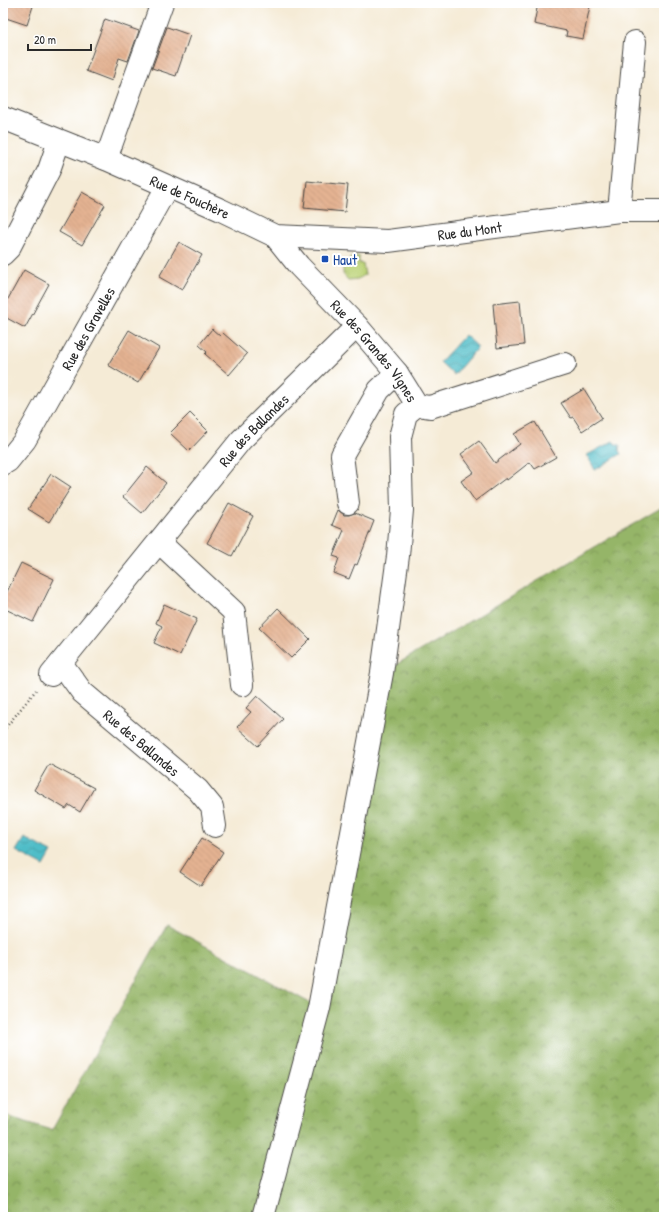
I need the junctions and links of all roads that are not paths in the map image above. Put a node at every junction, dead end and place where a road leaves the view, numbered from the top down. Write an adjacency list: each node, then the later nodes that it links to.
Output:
1 (162, 3): 5 (street)
2 (634, 42): 7 (street)
3 (3, 118): 4 (street, Rue de Fouchère)
4 (59, 141): 5 (street, Rue de Fouchère); 10 (street)
5 (106, 159): 6 (street, Rue de Fouchère)
6 (166, 187): 9 (street, Rue de Fouchère); 15 (street, Rue des Gravelles)
7 (619, 211): 8 (street, Rue du Mont); 9 (street, Rue du Mont)
8 (664, 211)
9 (275, 236): 11 (street, Rue des Grandes Vignes)
10 (3, 254)
11 (357, 326): 13 (street, Rue des Grandes Vignes); 17 (street, Rue des Ballandes)
12 (565, 364): 14 (street, Rue des Grandes Vignes)
13 (398, 373): 14 (street, Rue des Grandes Vignes); 16 (street)
14 (417, 405): 20 (street)
15 (3, 464)
16 (348, 503)
17 (159, 542): 18 (street); 19 (street, Rue des Ballandes)
18 (242, 685)
19 (215, 826)
20 (263, 1217)

